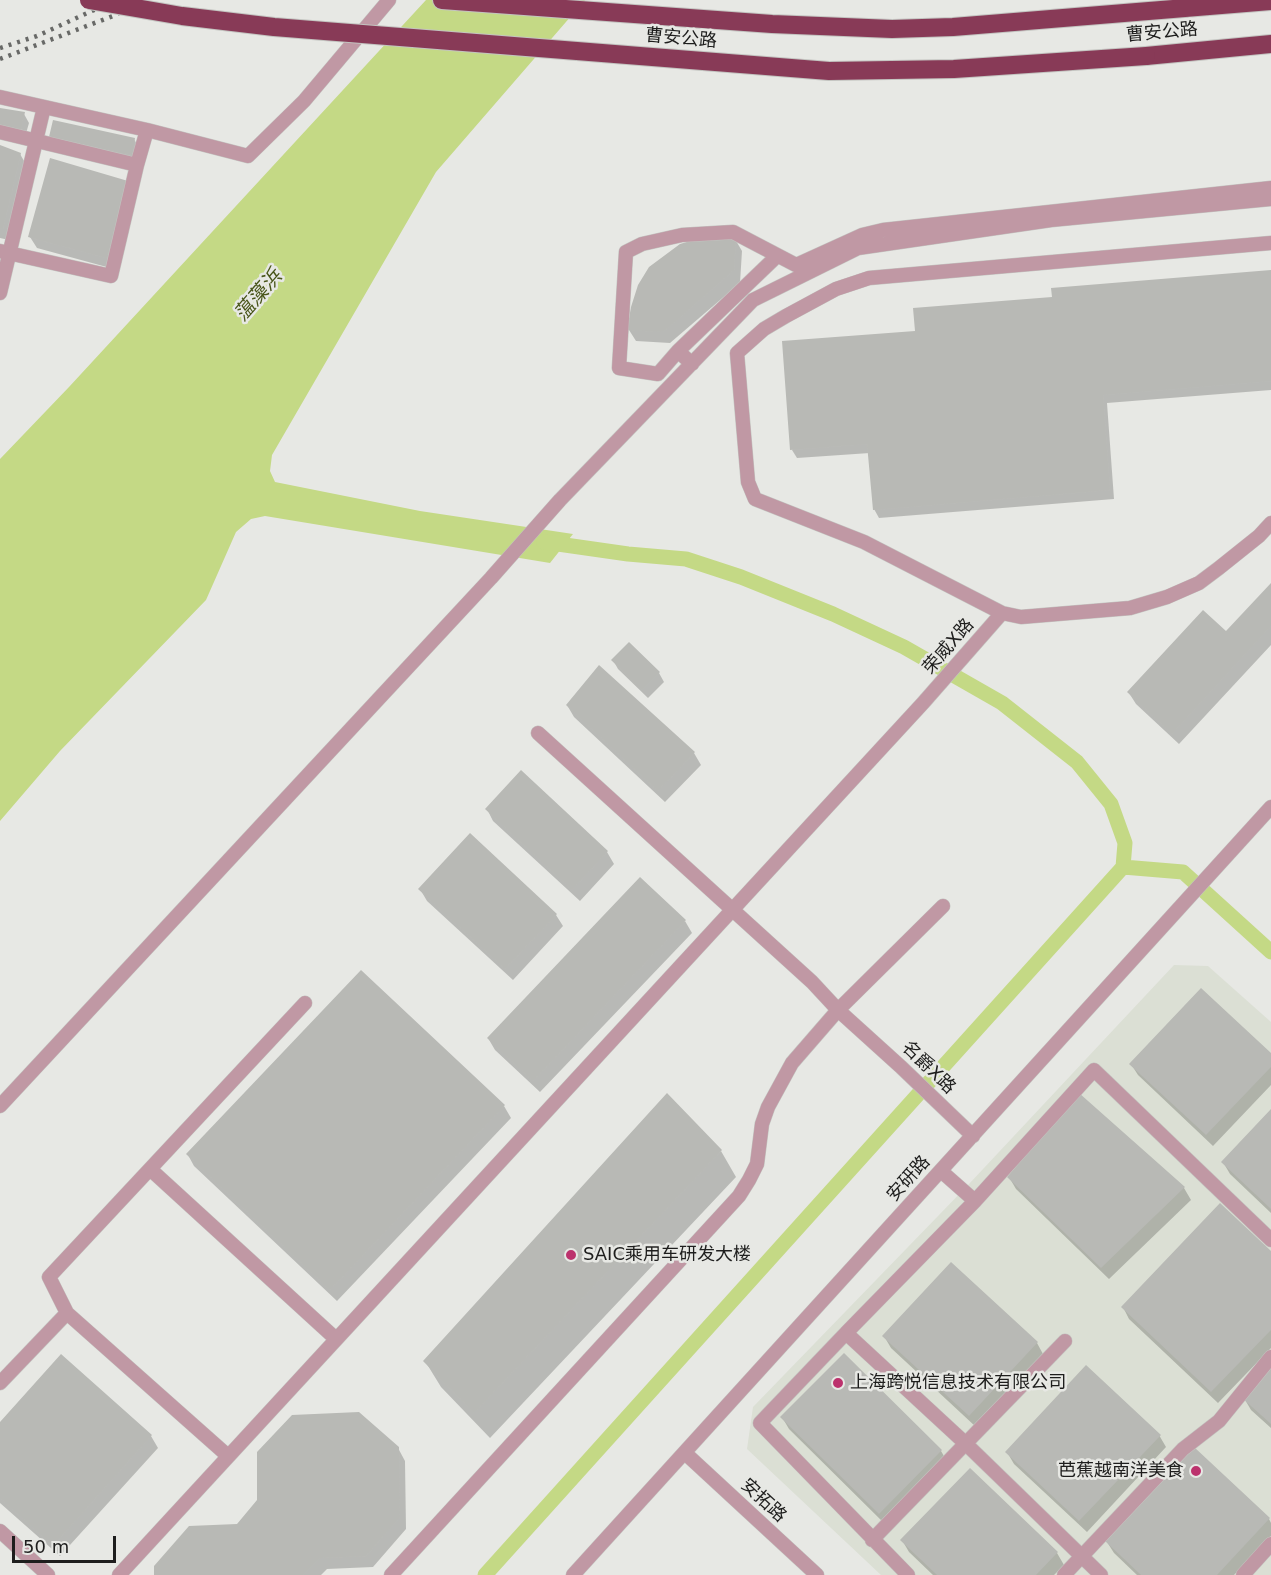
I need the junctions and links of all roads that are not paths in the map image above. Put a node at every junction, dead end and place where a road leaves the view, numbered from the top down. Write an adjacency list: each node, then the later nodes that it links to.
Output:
1 (89, 0): 5 (highway, 曹安公路, bridge)
2 (389, 0): 8 (street)
3 (442, 0): 4 (highway, 曹安公路)
4 (1271, 1)
5 (1271, 44)
6 (0, 97): 7 (street)
7 (44, 107): 8 (street); 10 (street)
8 (147, 130): 11 (street)
9 (0, 132): 10 (street)
10 (36, 141): 11 (street); 17 (street)
11 (137, 165): 17 (street)
12 (1271, 188): 18 (street)
13 (1271, 200): 14 (street)
14 (1255, 201): 15 (street); 21 (street)
15 (1271, 206)
16 (1271, 243): 25 (street)
17 (5, 253): 20 (street)
18 (777, 256): 19 (street); 22 (street)
19 (745, 287): 21 (street); 22 (street)
20 (0, 293)
21 (760, 296): 23 (street)
22 (678, 351): 23 (street)
23 (692, 364): 32 (street)
24 (1271, 523): 25 (street)
25 (1002, 613): 29 (street, 荣威X路)
26 (538, 733): 29 (street, 名爵X路)
27 (1271, 807): 33 (street, 安研路)
28 (943, 906): 31 (street)
29 (732, 909): 31 (street, 名爵X路); 40 (street, 荣威X路)
30 (305, 1003): 34 (street)
31 (838, 1010): 33 (street, 名爵X路); 53 (street)
32 (0, 1106)
33 (973, 1136): 35 (street, 安研路)
34 (150, 1168): 38 (street); 40 (street)
35 (942, 1171): 36 (street); 45 (street, 安研路)
36 (975, 1201): 37 (street); 39 (street)
37 (1271, 1240)
38 (67, 1313): 43 (street); 46 (street)
39 (846, 1333): 44 (street); 48 (street)
40 (336, 1339): 46 (street, 荣威X路)
41 (1065, 1341): 44 (street)
42 (1271, 1357): 50 (street)
43 (0, 1383)
44 (965, 1443): 48 (street); 50 (street)
45 (685, 1453): 54 (street, 安研路); 55 (street, 安拓路)
46 (228, 1456): 52 (street, 荣威X路)
47 (0, 1531): 51 (street)
48 (872, 1540): 56 (street)
49 (1271, 1544): 59 (street)
50 (1080, 1556): 57 (street); 58 (street)
51 (48, 1575)
52 (119, 1575)
53 (391, 1575)
54 (573, 1575)
55 (817, 1575)
56 (908, 1575)
57 (1064, 1575)
58 (1101, 1575)
59 (1243, 1575)

